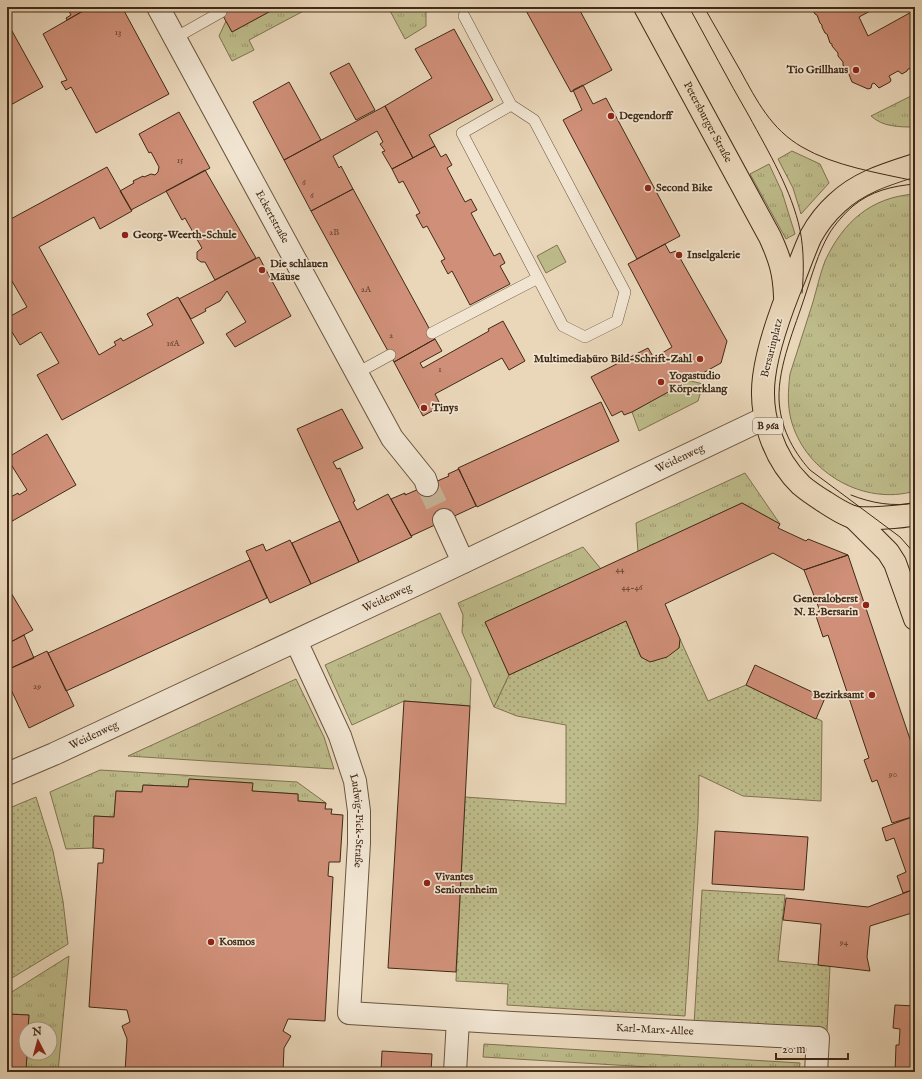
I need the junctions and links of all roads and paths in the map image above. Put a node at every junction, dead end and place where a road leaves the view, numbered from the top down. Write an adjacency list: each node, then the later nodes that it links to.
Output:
1 (158, 7): 5 (street, Eckertstraße)
2 (645, 7): 8 (main road, Petersburger Straße / B 96a)
3 (221, 12): 5 (lane)
4 (464, 16): 6 (lane)
5 (175, 38): 14 (street, Eckertstraße)
6 (510, 105): 10 (lane); 10 (lane)
7 (915, 165): 9 (main road, Bersarinplatz)
8 (770, 236): 9 (main road, Petersburger Straße / B 96a); 11 (main road, Petersburger Straße / B 96a)
9 (803, 257): 11 (main road, Bersarinplatz)
10 (538, 278): 12 (lane)
11 (785, 299): 15 (main road, Bersarinplatz / B 96a)
12 (432, 333)
13 (390, 356): 14 (lane)
14 (357, 373): 16 (street, Eckertstraße)
15 (765, 418): 18 (main road, Bersarinplatz / B 96a); 20 (street, Weidenweg)
16 (427, 485)
17 (915, 514): 18 (main road, Bersarinplatz)
18 (853, 517): 21 (main road, B 96a)
19 (444, 520): 20 (street)
20 (463, 562): 22 (street, Weidenweg)
21 (915, 619)
22 (296, 641): 23 (street, Weidenweg); 24 (street, Ludwig-Pick-Straße)
23 (7, 774)
24 (349, 1013): 25 (street, Karl-Marx-Allee)
25 (458, 1020): 26 (street); 27 (street, Karl-Marx-Allee)
26 (455, 1072)
27 (816, 1072)

